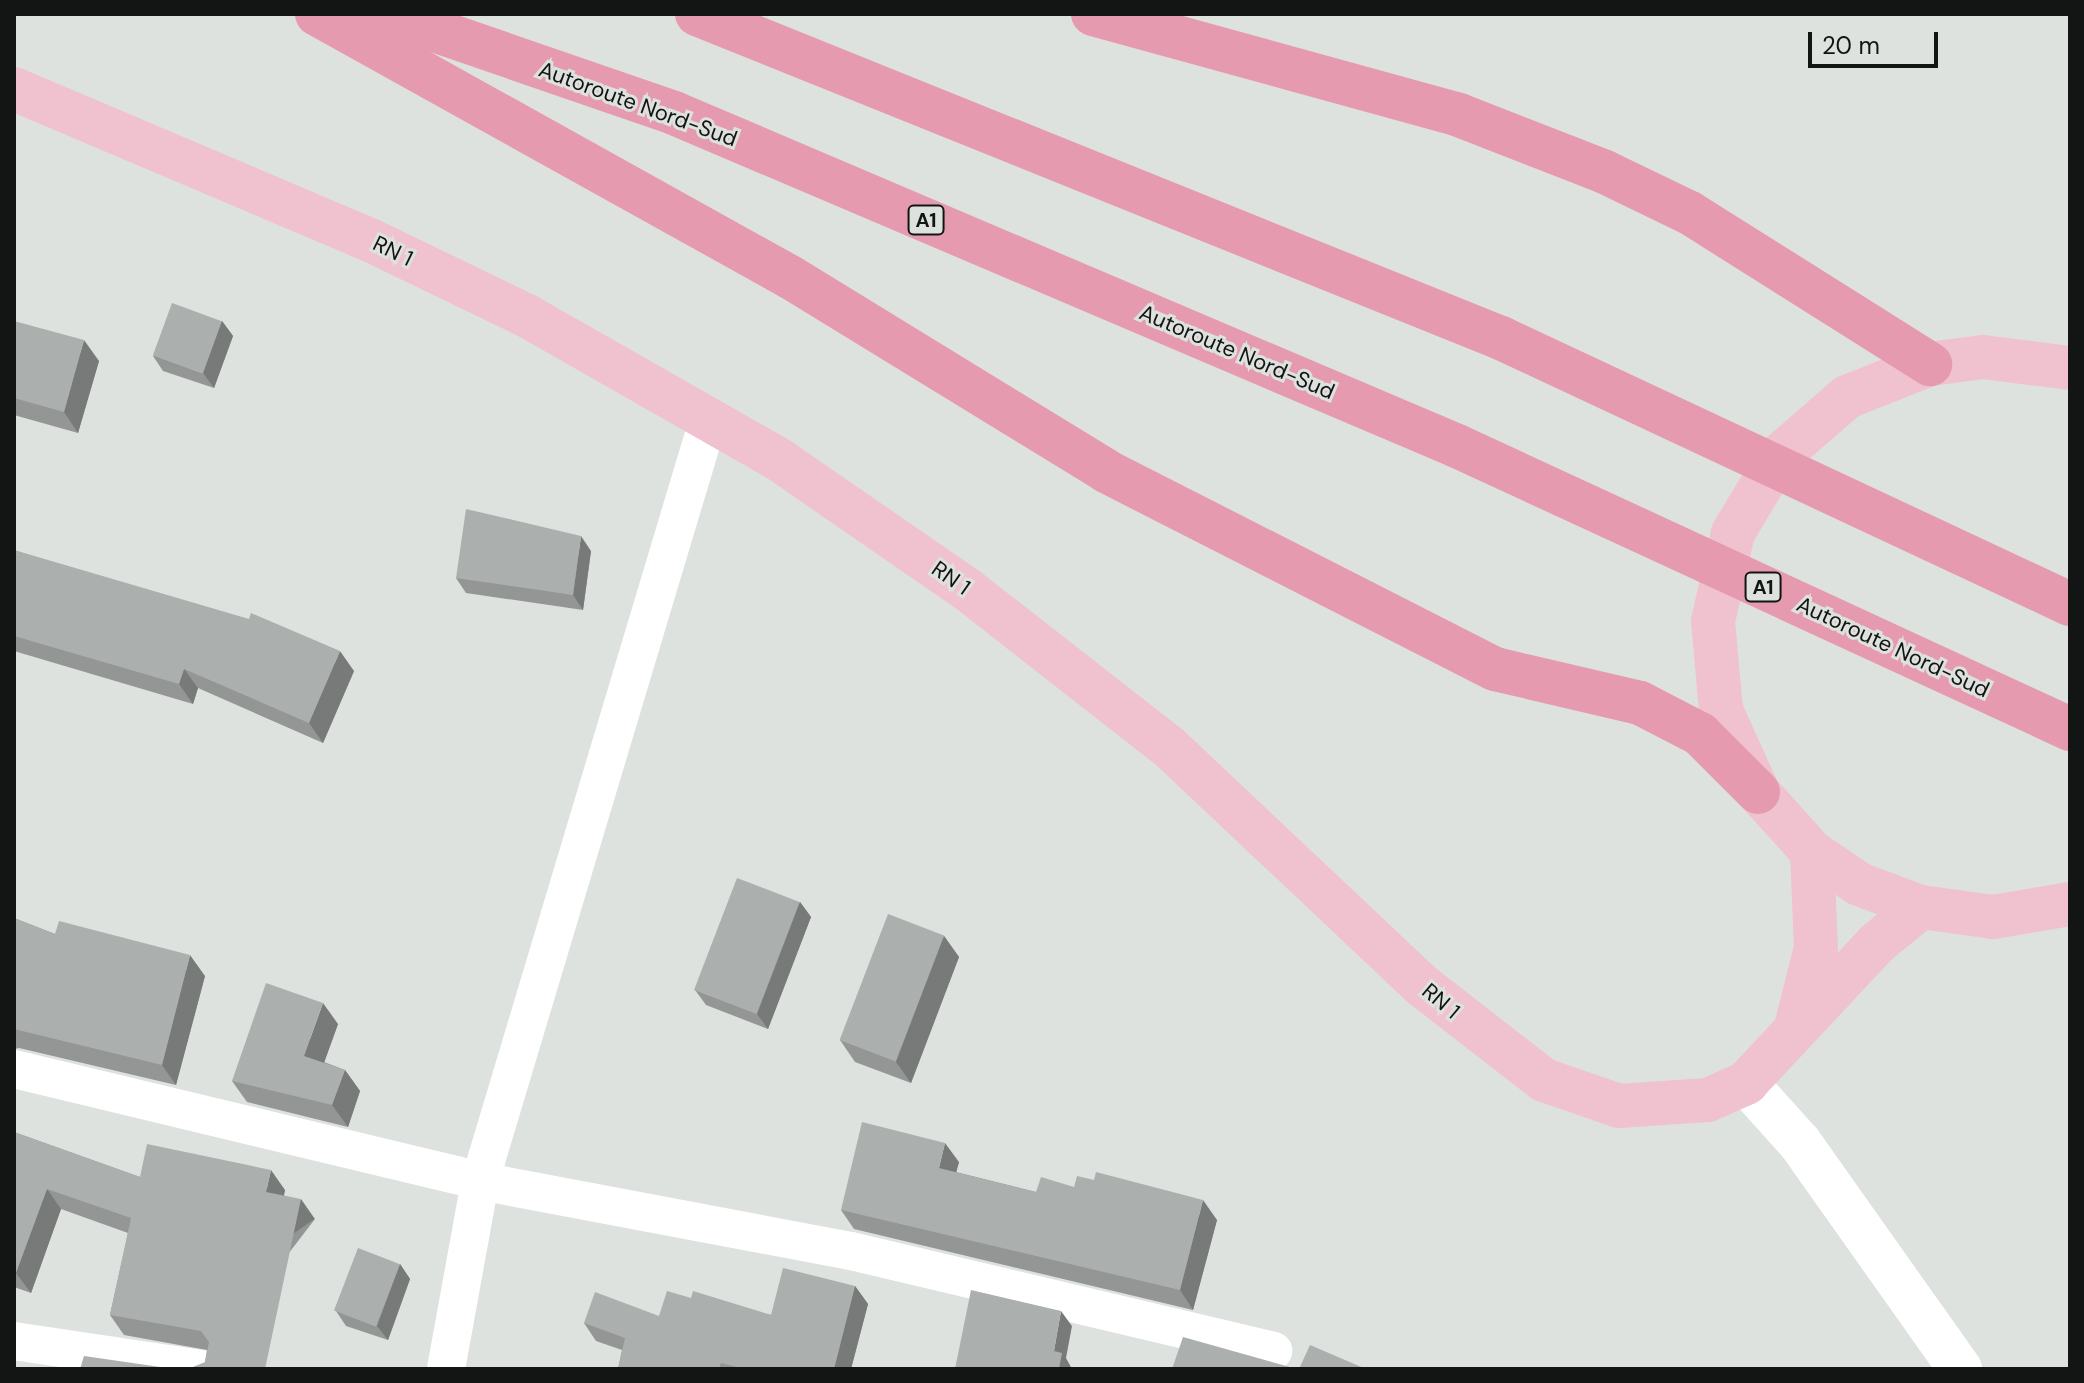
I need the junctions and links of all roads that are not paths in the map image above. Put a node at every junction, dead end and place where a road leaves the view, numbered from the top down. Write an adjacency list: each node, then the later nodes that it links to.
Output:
1 (317, 14): 11 (highway)
2 (387, 14): 10 (highway, Autoroute Nord-Sud / A1)
3 (697, 14): 9 (highway)
4 (1093, 14): 7 (highway)
5 (14, 89): 8 (main road, RN 1)
6 (2065, 360): 7 (main road)
7 (1930, 364): 11 (main road)
8 (708, 421): 17 (main road, RN 1); 18 (street)
9 (2070, 604)
10 (2070, 729)
11 (1758, 792): 12 (main road)
12 (1812, 852): 14 (main road); 15 (main road, RN 1)
13 (2070, 904): 14 (main road)
14 (1921, 907): 15 (main road, RN 1)
15 (1795, 1031): 17 (main road, RN 1)
16 (14, 1069): 18 (street)
17 (1746, 1083): 23 (street)
18 (480, 1181): 20 (street); 22 (street)
19 (14, 1341): 21 (street)
20 (1273, 1351)
21 (202, 1369)
22 (446, 1369)
23 (1960, 1369)

